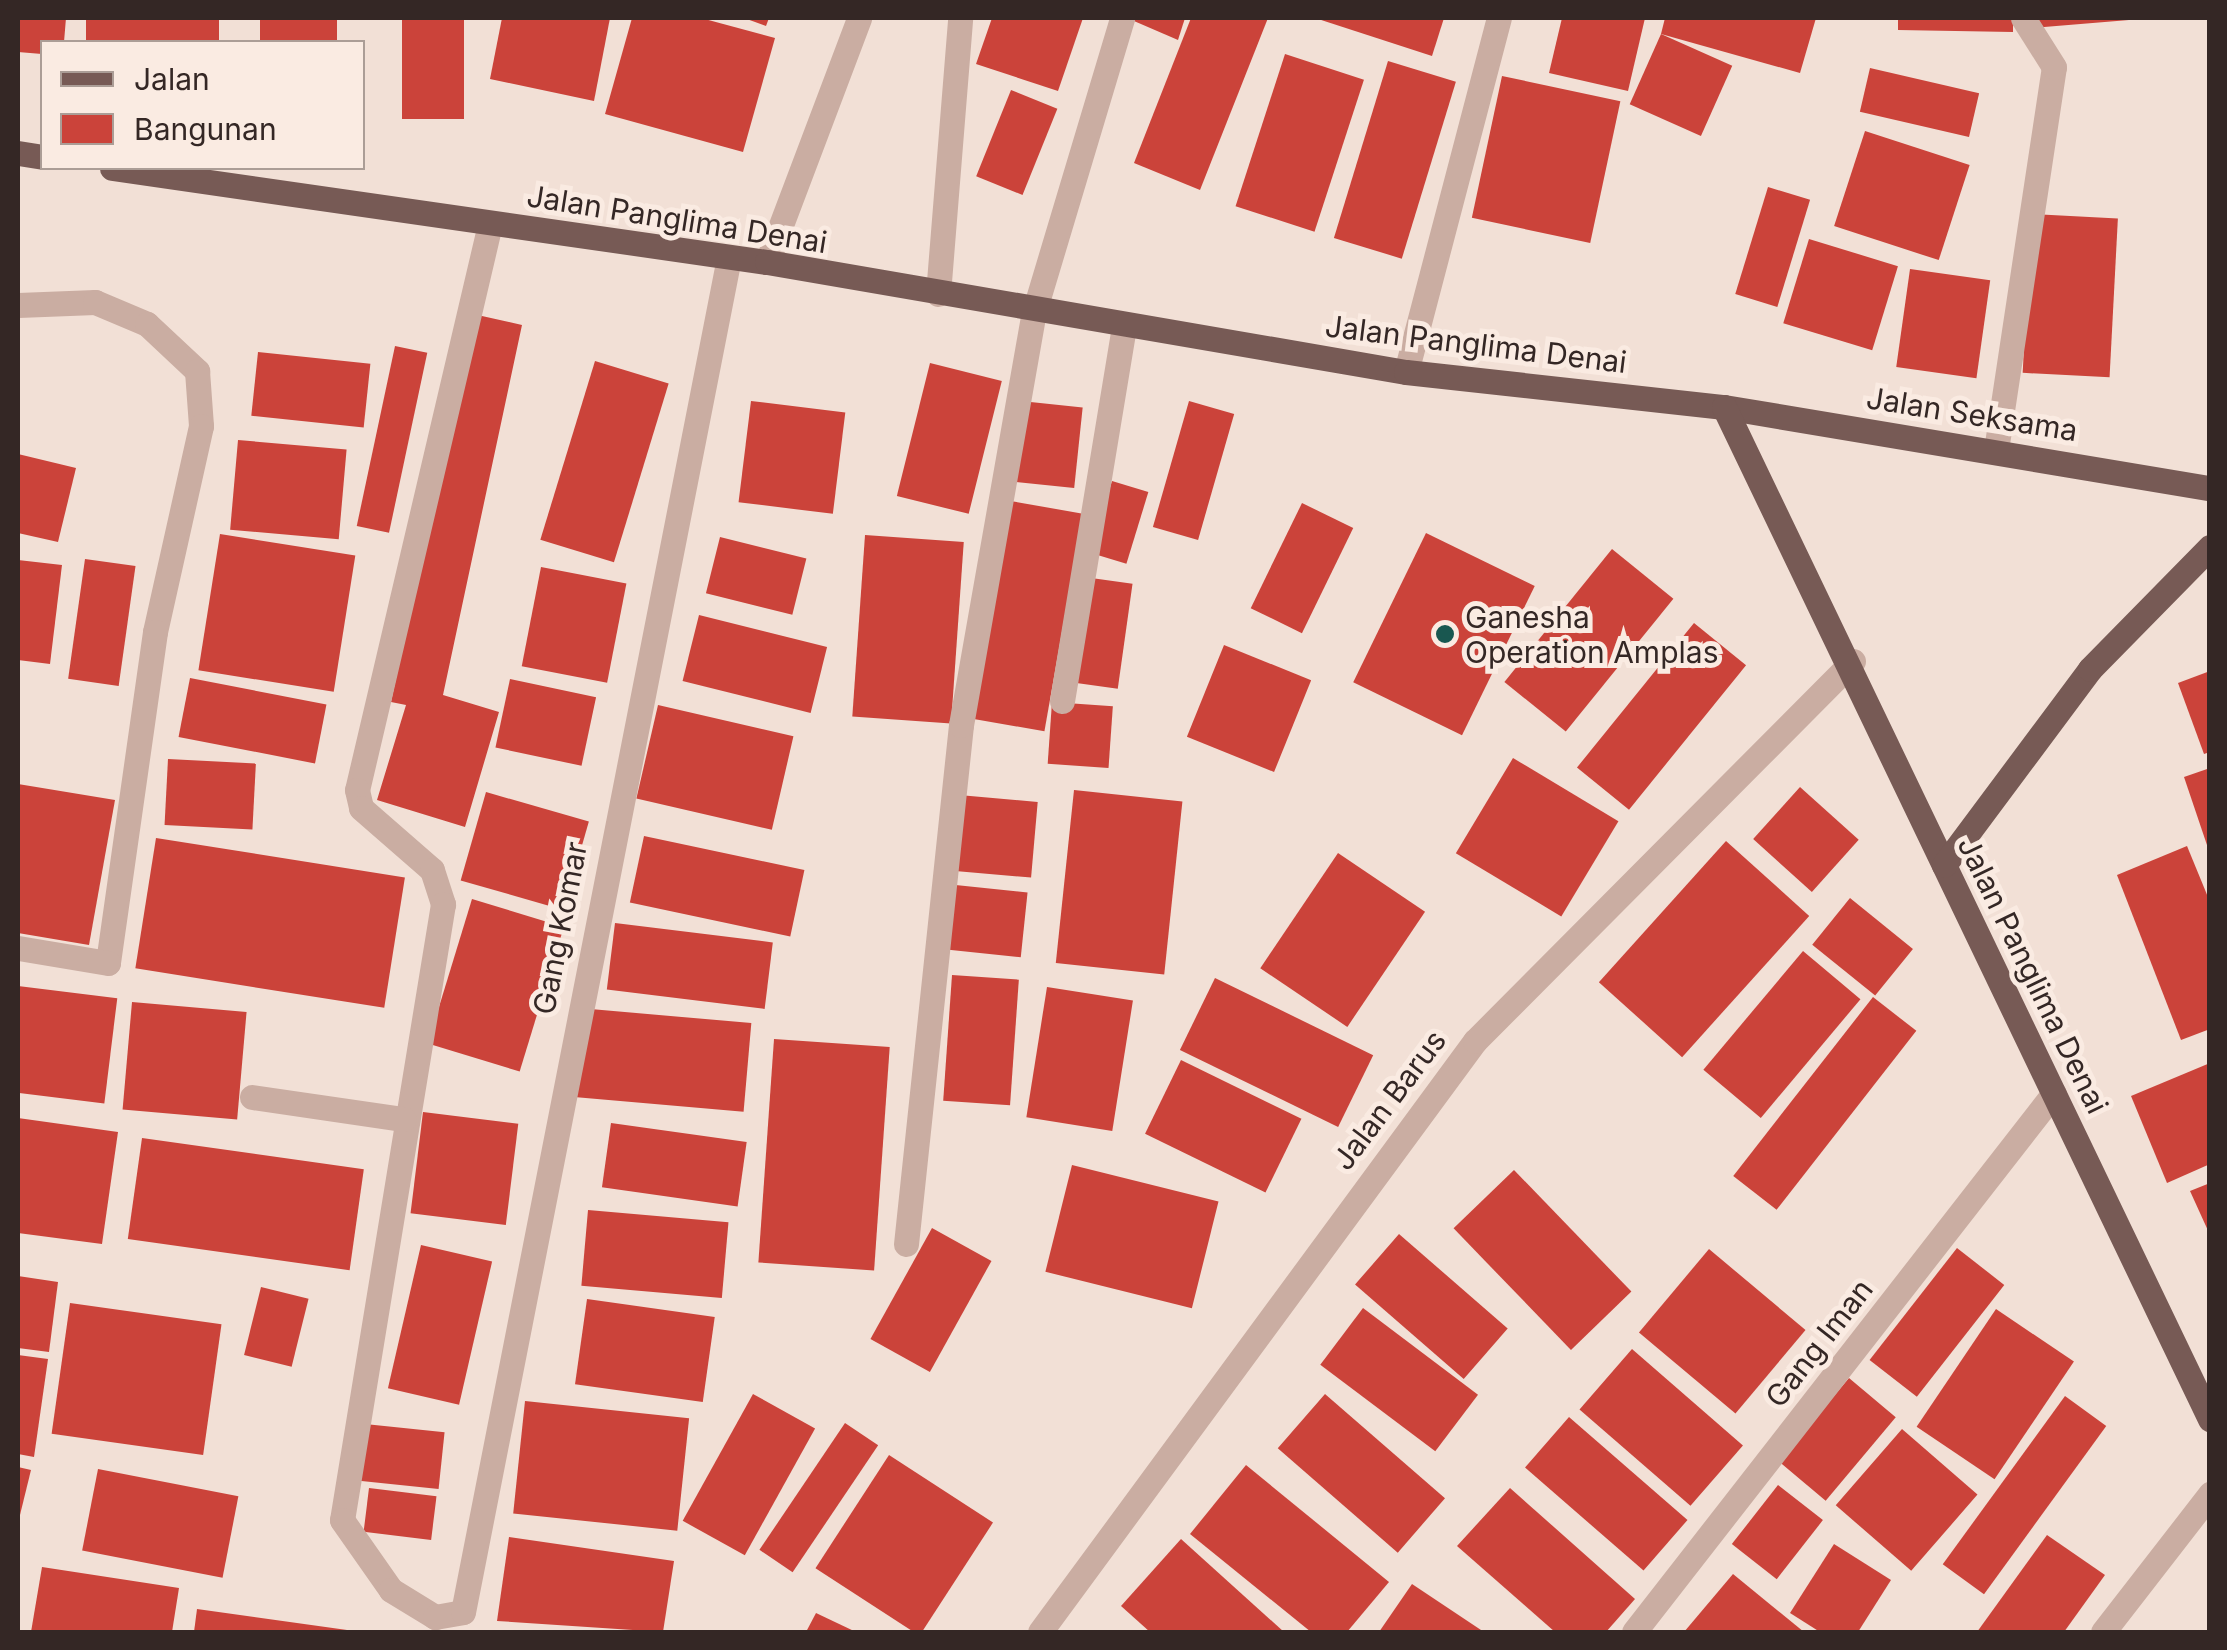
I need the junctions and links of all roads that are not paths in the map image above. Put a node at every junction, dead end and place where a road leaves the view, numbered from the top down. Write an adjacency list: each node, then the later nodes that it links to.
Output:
1 (859, 18): 9 (street)
2 (960, 18): 10 (street)
3 (1122, 18): 12 (street)
4 (1499, 18): 14 (street)
5 (2023, 18): 16 (street)
6 (126, 170): 7 (main road, Jalan Panglima Denai)
7 (490, 224): 8 (main road, Jalan Panglima Denai); 25 (street)
8 (729, 258): 9 (main road, Jalan Panglima Denai); 25 (street, Gang Komar)
9 (767, 262): 10 (main road, Jalan Panglima Denai)
10 (938, 294): 12 (main road, Jalan Panglima Denai)
11 (18, 305): 22 (street)
12 (1034, 312): 13 (main road, Jalan Panglima Denai); 26 (street)
13 (1124, 326): 14 (main road, Jalan Panglima Denai); 20 (street)
14 (1406, 372): 15 (main road, Jalan Panglima Denai)
15 (1724, 407): 16 (main road, Jalan Seksama); 19 (main road, Jalan Panglima Denai)
16 (1996, 450): 17 (main road, Jalan Seksama)
17 (2210, 488)
18 (2210, 547): 21 (main road)
19 (1853, 661): 21 (main road, Jalan Panglima Denai); 29 (street, Jalan Barus)
20 (1062, 701)
21 (1944, 866): 23 (main road, Jalan Panglima Denai)
22 (18, 948)
23 (2054, 1093): 27 (main road, Jalan Panglima Denai); 30 (street, Gang Iman)
24 (252, 1097): 25 (street)
25 (403, 1119)
26 (906, 1244)
27 (2210, 1418)
28 (2210, 1494): 31 (street)
29 (1040, 1632)
30 (1634, 1632)
31 (2103, 1632)

